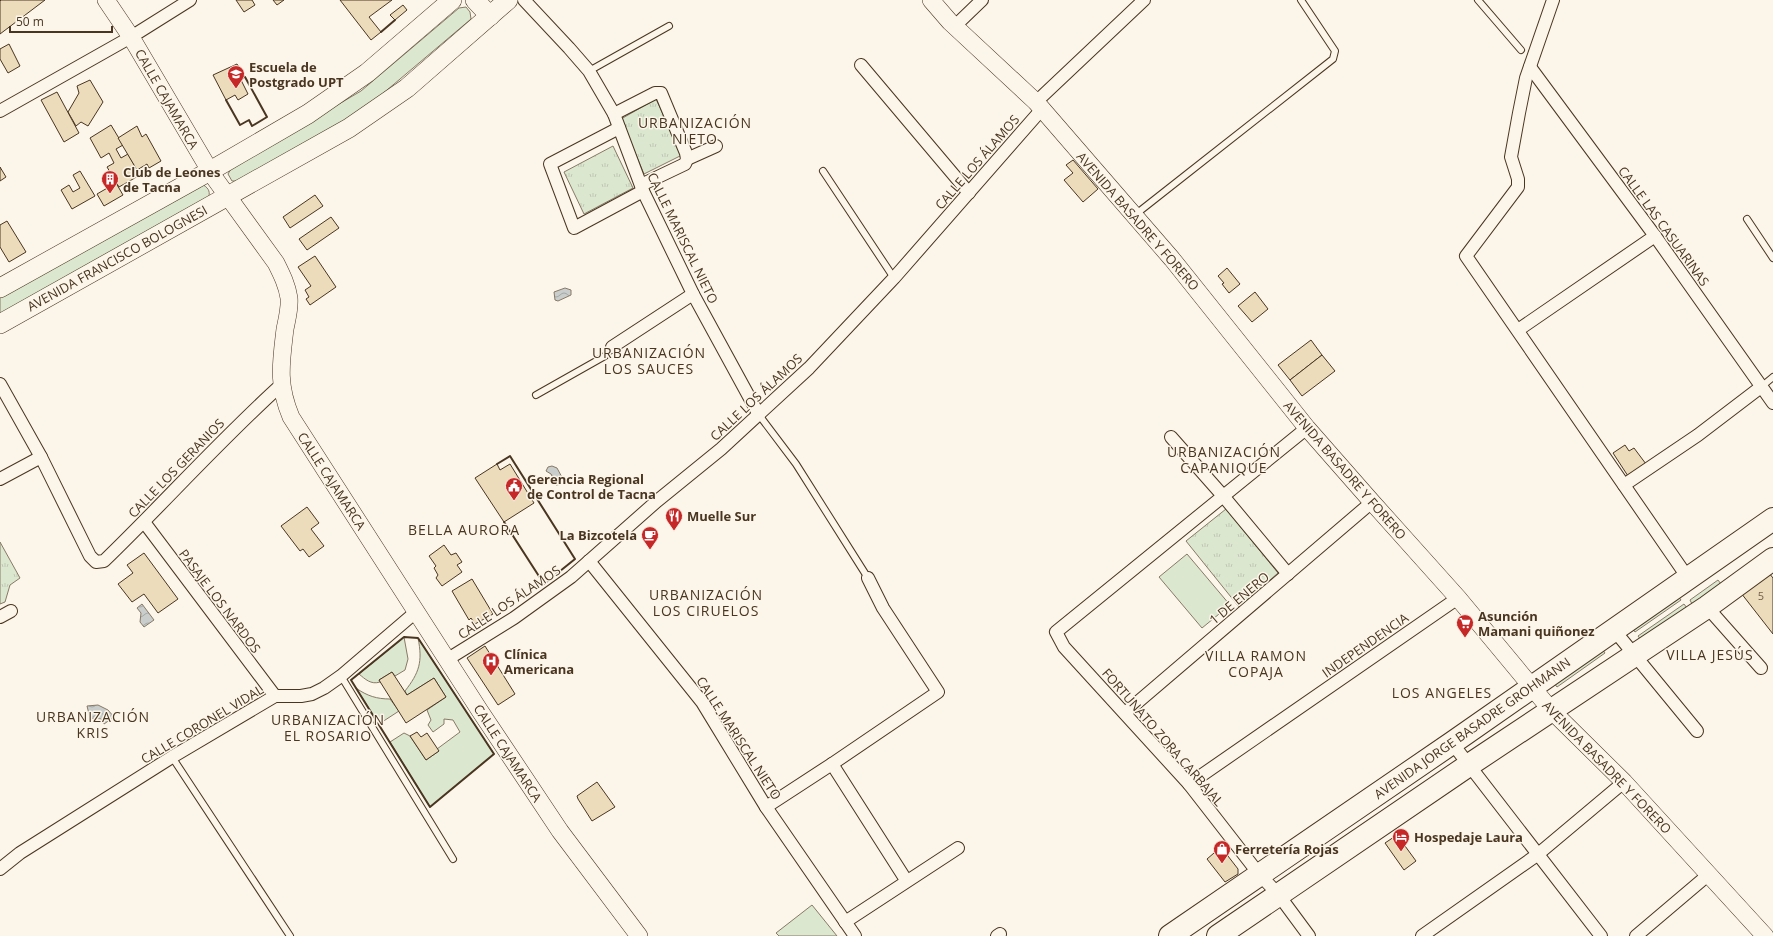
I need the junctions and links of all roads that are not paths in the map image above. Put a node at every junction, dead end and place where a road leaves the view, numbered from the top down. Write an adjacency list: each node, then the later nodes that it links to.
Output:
1 (106, 0): 16 (street, CALLE CAJAMARCA)
2 (190, 0): 16 (street)
3 (452, 0): 27 (main road)
4 (475, 0): 13 (main road)
5 (508, 0): 13 (main road, AVENIDA FRANCISCO BOLOGNESI)
6 (524, 0): 20 (street, CALLE MARISCAL NIETO)
7 (930, 0): 15 (street, AVENIDA BASADRE Y FORERO)
8 (982, 0): 15 (street)
9 (1144, 0): 21 (street, CALLE LOS ÁLAMOS)
10 (1301, 0): 32 (lane)
11 (1478, 0): 17 (lane)
12 (1553, 0): 19 (street)
13 (490, 16): 31 (main road, AVENIDA FRANCISCO BOLOGNESI)
14 (669, 26): 20 (lane)
15 (955, 26): 21 (street, AVENIDA BASADRE Y FORERO)
16 (130, 37): 22 (street); 27 (street, CALLE CAJAMARCA)
17 (1521, 50)
18 (861, 65): 30 (street)
19 (1530, 67): 34 (street, CALLE LAS CASUARINAS); 40 (street)
20 (589, 71): 23 (street, CALLE MARISCAL NIETO)
21 (1039, 106): 30 (street, CALLE LOS ÁLAMOS); 32 (street, AVENIDA BASADRE Y FORERO)
22 (0, 111)
23 (614, 114): 24 (street, CALLE MARISCAL NIETO); 26 (street)
24 (619, 128): 29 (street, CALLE MARISCAL NIETO); 29 (street)
25 (716, 146): 26 (street)
26 (688, 159): 29 (street)
27 (210, 171): 31 (street, CALLE CAJAMARCA); 37 (main road)
28 (823, 171): 36 (lane)
29 (642, 188): 38 (street, CALLE MARISCAL NIETO)
30 (969, 193): 36 (street, CALLE LOS ÁLAMOS)
31 (226, 196): 39 (main road, AVENIDA FRANCISCO BOLOGNESI); 44 (street, CALLE CAJAMARCA)
32 (1134, 215): 49 (street, AVENIDA BASADRE Y FORERO)
33 (1747, 220): 35 (lane)
34 (1655, 236): 40 (street); 45 (street, CALLE LAS CASUARINAS)
35 (1773, 258)
36 (894, 278): 48 (street, CALLE LOS ÁLAMOS)
37 (0, 288)
38 (693, 294): 41 (street); 48 (street, CALLE MARISCAL NIETO)
39 (0, 324)
40 (1518, 330): 53 (street)
41 (612, 348): 46 (lane)
42 (1773, 377): 45 (lane)
43 (0, 384): 51 (street)
44 (281, 385): 57 (street, CALLE LOS GERANIOS); 68 (street, CALLE CAJAMARCA)
45 (1761, 387): 47 (street, CALLE LAS CASUARINAS); 53 (street)
46 (536, 395)
47 (1773, 403)
48 (759, 415): 60 (street, CALLE LOS ÁLAMOS); 62 (lane)
49 (1307, 428): 54 (street); 55 (street, AVENIDA BASADRE Y FORERO)
50 (1171, 438): 54 (street)
51 (41, 457): 52 (street); 57 (street, CALLE LOS GERANIOS)
52 (0, 479)
53 (1624, 486): 63 (street)
54 (1224, 497): 61 (street); 78 (street, FORTUNATO ZORA CARBAJAL)
55 (1372, 502): 61 (street, 1 DE ENERO); 65 (street, AVENIDA BASADRE Y FORERO)
56 (1773, 519): 58 (highway, AVENIDA JORGE BASADRE GROHMANN)
57 (144, 522): 76 (street, PASAJE LOS NARDOS)
58 (1722, 554): 63 (highway, AVENIDA JORGE BASADRE GROHMANN); 64 (highway)
59 (1772, 560): 64 (highway, AVENIDA JORGE BASADRE GROHMANN)
60 (589, 561): 72 (street, CALLE LOS ÁLAMOS); 86 (street, CALLE MARISCAL NIETO)
61 (1288, 574): 78 (street, 1 DE ENERO)
62 (868, 578): 82 (street)
63 (1688, 578): 70 (highway, AVENIDA JORGE BASADRE GROHMANN)
64 (1742, 580): 66 (highway, AVENIDA JORGE BASADRE GROHMANN)
65 (1458, 598): 75 (street, AVENIDA BASADRE Y FORERO); 85 (street, INDEPENDENCIA)
66 (1706, 607): 71 (highway, AVENIDA JORGE BASADRE GROHMANN); 73 (street)
67 (11, 611): 69 (street)
68 (416, 612): 72 (street, CALLE CAJAMARCA); 74 (street, CALLE CORONEL VIDAL)
69 (0, 618)
70 (1614, 630): 71 (street); 75 (highway, AVENIDA JORGE BASADRE GROHMANN)
71 (1634, 654): 77 (highway, AVENIDA JORGE BASADRE GROHMANN); 79 (street)
72 (448, 659): 97 (street, CALLE CAJAMARCA)
73 (1761, 668)
74 (341, 676): 76 (street, CALLE CORONEL VIDAL); 89 (lane)
75 (1532, 687): 77 (street, AVENIDA BASADRE Y FORERO); 80 (highway, AVENIDA JORGE BASADRE GROHMANN)
76 (274, 696): 81 (street, CALLE CORONEL VIDAL)
77 (1551, 710): 83 (highway, AVENIDA JORGE BASADRE GROHMANN); 84 (street, AVENIDA BASADRE Y FORERO)
78 (1124, 713): 85 (street, FORTUNATO ZORA CARBAJAL)
79 (1696, 731)
80 (1452, 743): 83 (street); 91 (highway, AVENIDA JORGE BASADRE GROHMANN)
81 (172, 757): 90 (street, CALLE CORONEL VIDAL); 96 (lane)
82 (832, 764): 86 (street); 93 (street)
83 (1469, 765): 88 (street); 94 (highway, AVENIDA JORGE BASADRE GROHMANN)
84 (1624, 782): 88 (street); 92 (street, AVENIDA BASADRE Y FORERO)
85 (1189, 784): 91 (street, FORTUNATO ZORA CARBAJAL)
86 (766, 807): 95 (street, CALLE MARISCAL NIETO)
87 (958, 848): 93 (street)
88 (1537, 855): 102 (street); 103 (street)
89 (453, 859)
90 (0, 868)
91 (1259, 874): 94 (street, FORTUNATO ZORA CARBAJAL); 99 (highway, AVENIDA JORGE BASADRE GROHMANN)
92 (1708, 875): 104 (street); 105 (street, AVENIDA BASADRE Y FORERO)
93 (906, 880): 95 (street)
94 (1278, 894): 100 (highway, AVENIDA JORGE BASADRE GROHMANN); 101 (street, FORTUNATO ZORA CARBAJAL)
95 (845, 922): 98 (street, CALLE MARISCAL NIETO)
96 (290, 936)
97 (639, 936)
98 (855, 936)
99 (1170, 936)
100 (1218, 936)
101 (1309, 936)
102 (1422, 936)
103 (1601, 936)
104 (1636, 936)
105 (1765, 936)

